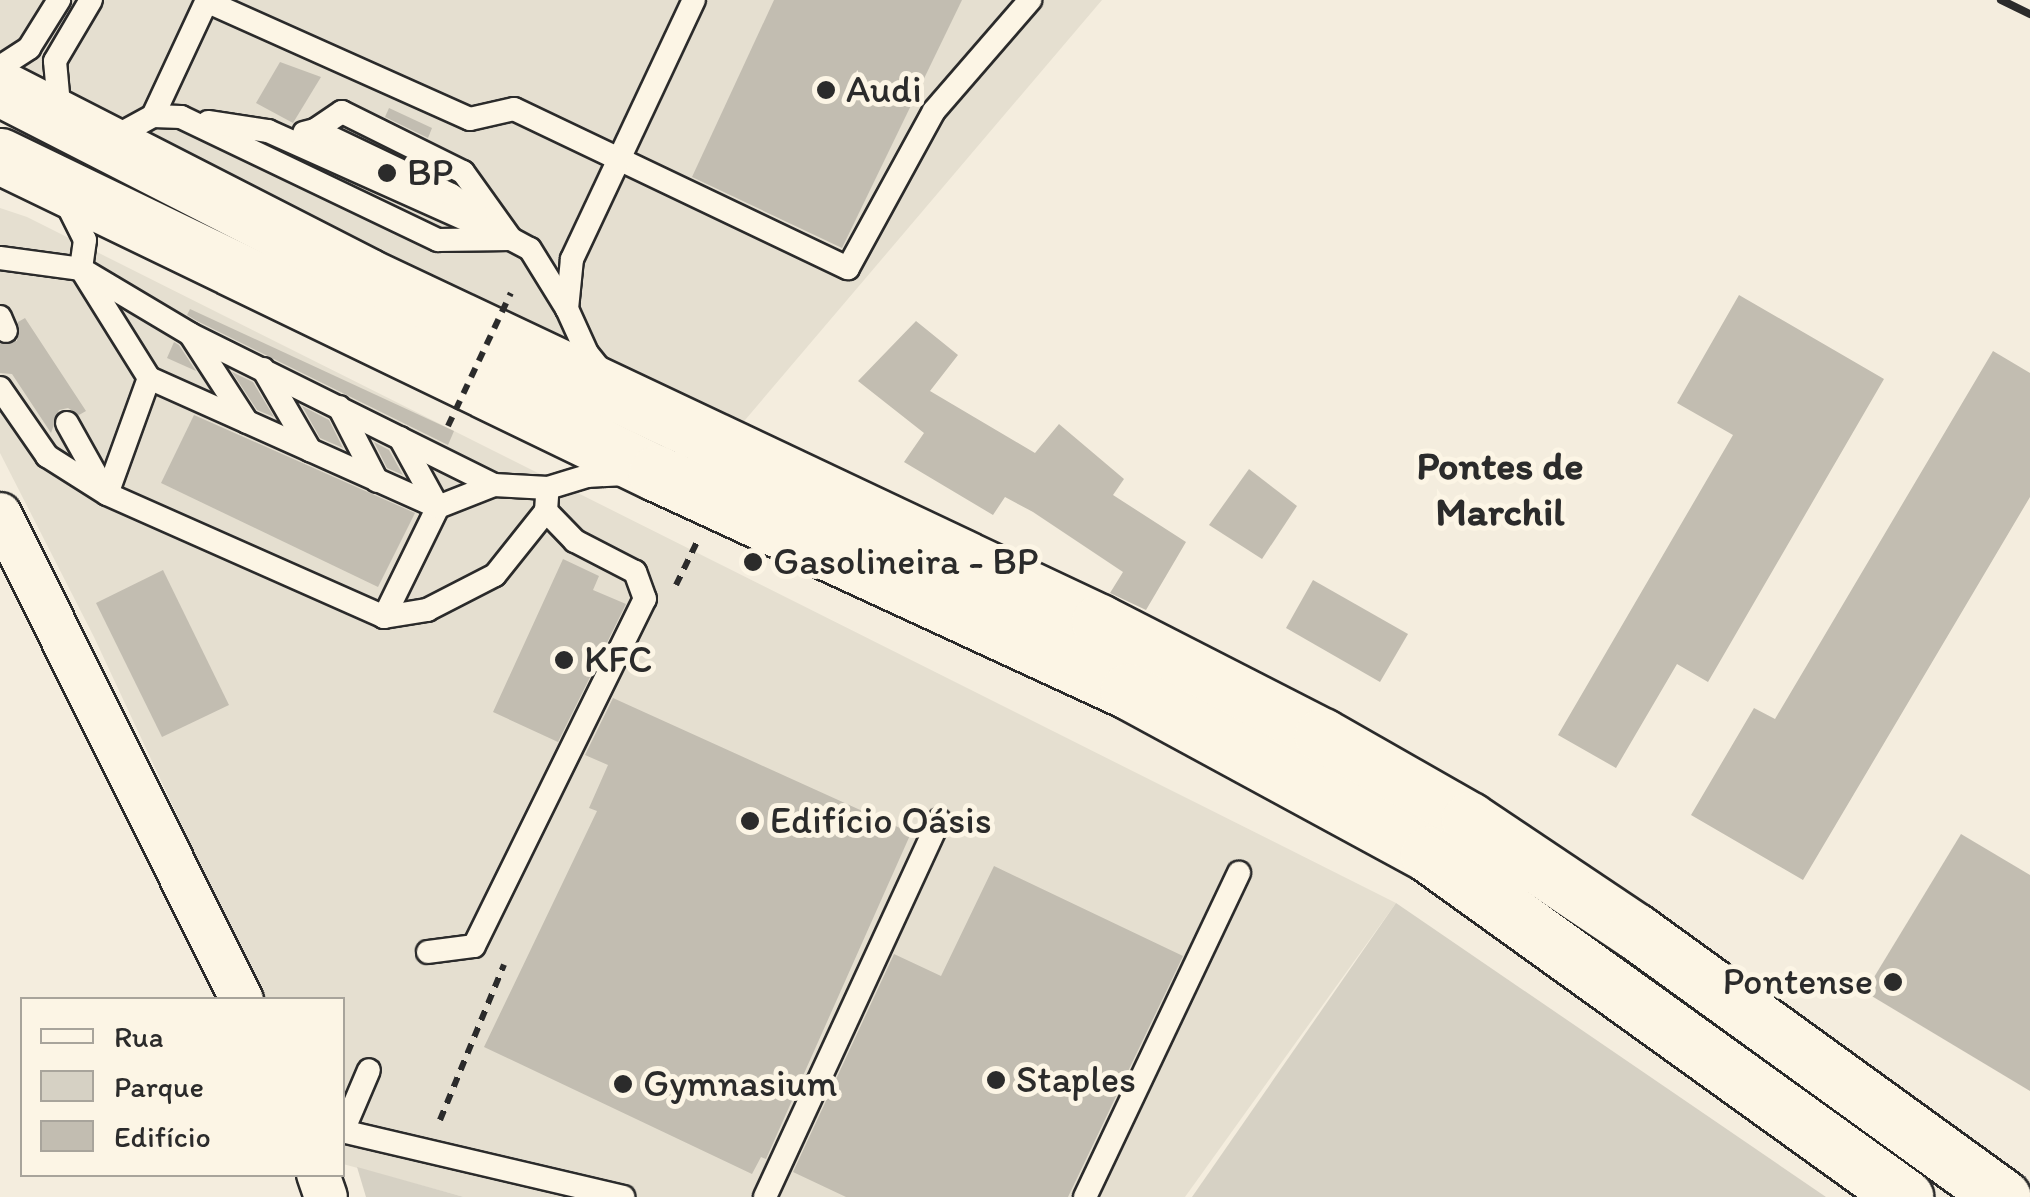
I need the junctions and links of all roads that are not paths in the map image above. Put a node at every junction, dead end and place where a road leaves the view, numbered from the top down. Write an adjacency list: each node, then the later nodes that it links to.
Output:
1 (59, 0): 6 (lane)
2 (91, 0): 10 (lane)
3 (694, 0): 13 (lane)
4 (1030, 0): 13 (lane)
5 (207, 1): 8 (lane); 13 (lane)
6 (0, 67)
7 (0, 88): 10 (main road)
8 (153, 116): 9 (lane); 10 (lane)
9 (181, 117): 11 (lane); 16 (lane)
10 (82, 130): 24 (main road)
11 (284, 139): 16 (lane); 16 (lane)
12 (0, 156): 14 (main road)
13 (620, 157): 19 (lane)
14 (58, 184): 15 (street); 18 (lane); 30 (main road)
15 (0, 190)
16 (511, 239): 19 (lane)
17 (0, 258): 18 (lane)
18 (81, 269): 20 (lane); 22 (lane)
19 (566, 308): 24 (lane)
20 (190, 334): 21 (lane); 26 (lane)
21 (262, 369): 25 (lane); 29 (lane)
22 (149, 378): 26 (lane); 33 (lane)
23 (0, 388): 33 (lane)
24 (620, 396): 49 (main road)
25 (338, 406): 28 (lane); 31 (lane)
26 (248, 422): 29 (lane)
27 (67, 423): 33 (lane)
28 (400, 438): 32 (lane); 35 (lane)
29 (310, 450): 31 (lane)
30 (656, 473): 34 (lane); 48 (main road)
31 (377, 481): 35 (lane)
32 (494, 484): 34 (lane); 35 (lane)
33 (107, 494): 37 (lane)
34 (547, 500): 37 (lane); 40 (lane)
35 (438, 508): 37 (lane)
36 (0, 514): 41 (street)
37 (384, 617)
38 (939, 820): 46 (lane)
39 (1239, 873): 47 (lane)
40 (428, 952)
41 (241, 997)
42 (369, 1070): 43 (lane)
43 (345, 1126)
44 (345, 1131): 45 (lane)
45 (623, 1197)
46 (764, 1197)
47 (1085, 1197)
48 (1905, 1197)
49 (2003, 1197)

